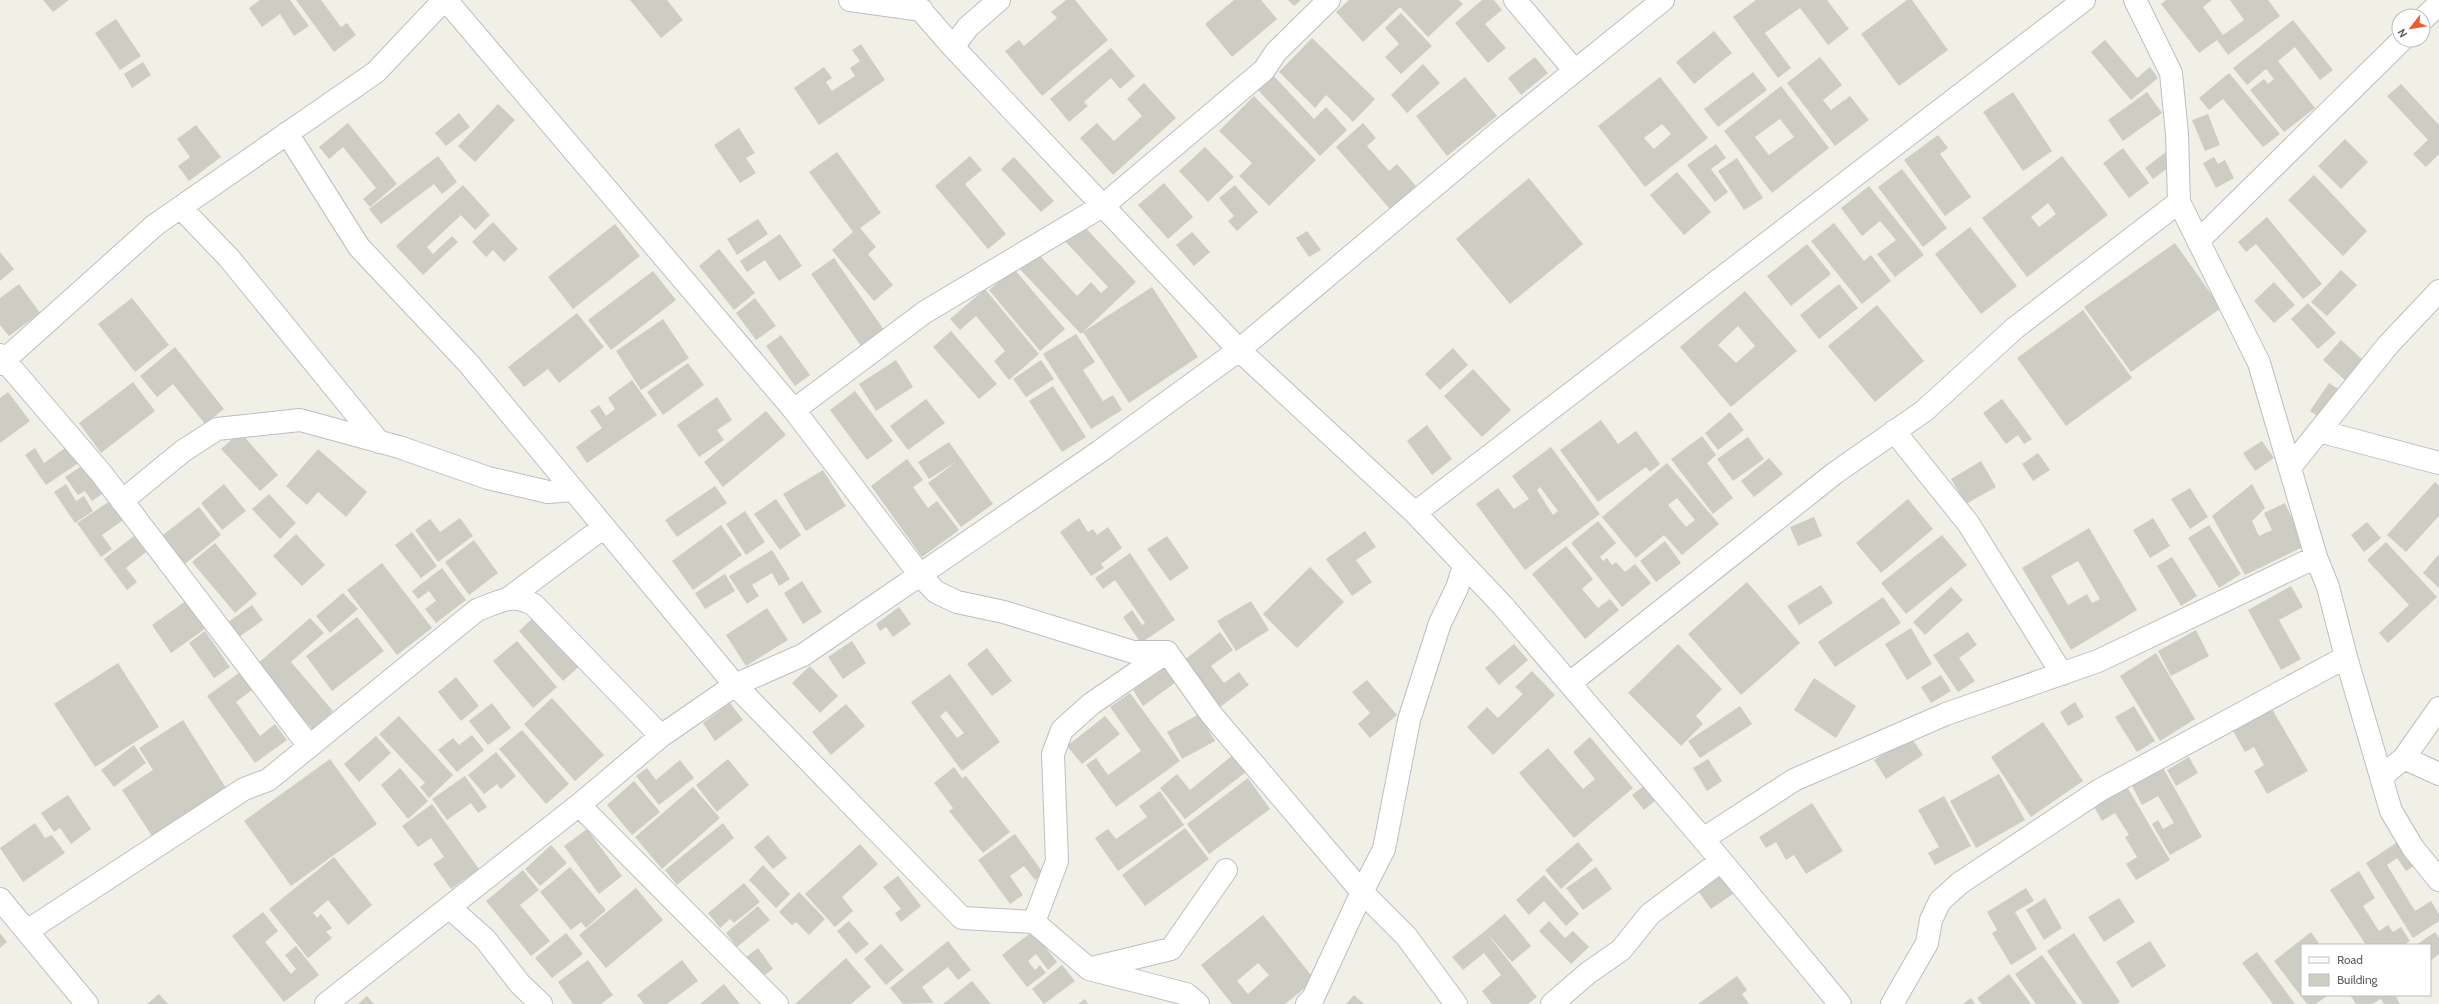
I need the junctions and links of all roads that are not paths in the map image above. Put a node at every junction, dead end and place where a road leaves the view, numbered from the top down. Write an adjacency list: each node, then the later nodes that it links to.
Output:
1 (445, 0): 15 (street); 23 (street)
2 (850, 0): 10 (street)
3 (998, 0): 12 (street)
4 (1329, 0): 17 (street)
5 (1515, 0): 14 (street)
6 (1663, 0): 14 (street)
7 (2084, 0): 31 (street)
8 (2135, 0): 16 (street)
9 (2439, 4): 11 (street)
10 (917, 5): 12 (street)
11 (2431, 12)
12 (953, 47): 17 (street)
13 (2394, 48): 19 (street)
14 (1575, 71): 21 (street)
15 (287, 133): 18 (street); 29 (street)
16 (2179, 202): 19 (street); 25 (street)
17 (1104, 205): 21 (street); 23 (street)
18 (181, 208): 22 (street); 26 (street)
19 (2198, 241): 28 (street)
20 (2439, 291): 24 (street)
21 (1239, 350): 31 (street); 35 (street)
22 (1, 360): 30 (street)
23 (794, 410): 35 (street)
24 (2319, 431): 27 (street); 28 (street)
25 (1894, 432): 39 (street); 40 (street)
26 (379, 442): 29 (street); 30 (street)
27 (2439, 463)
28 (2291, 466): 33 (street)
29 (573, 490): 32 (street)
30 (122, 501): 44 (street)
31 (1415, 514): 34 (street)
32 (604, 527): 36 (street); 41 (street)
33 (2316, 557): 38 (street); 39 (street)
34 (1464, 566): 40 (street); 53 (street)
35 (920, 575): 37 (street); 41 (street)
36 (509, 598): 43 (street); 44 (street)
37 (1167, 652): 53 (street); 56 (street)
38 (2346, 657): 47 (street); 68 (street)
39 (2062, 674): 49 (street)
40 (1570, 683): 49 (street)
41 (735, 685): 43 (street); 56 (street)
42 (2439, 708): 45 (street)
43 (661, 736): 48 (street)
44 (309, 746): 57 (street)
45 (2404, 758): 46 (street); 47 (street)
46 (2439, 774)
47 (2381, 777): 52 (street)
48 (579, 805): 55 (street); 63 (street)
49 (1703, 839): 50 (street)
50 (1721, 861): 59 (street); 67 (street)
51 (1226, 870): 58 (street)
52 (2439, 880)
53 (1362, 892): 65 (street); 66 (street)
54 (0, 899): 57 (street)
55 (450, 908): 61 (street); 62 (street)
56 (1034, 922): 58 (street)
57 (27, 931): 60 (street)
58 (1089, 969): 64 (street)
59 (1835, 1002)
60 (87, 1004)
61 (326, 1004)
62 (541, 1004)
63 (777, 1004)
64 (1198, 1004)
65 (1307, 1004)
66 (1456, 1004)
67 (1552, 1004)
68 (1892, 1004)

